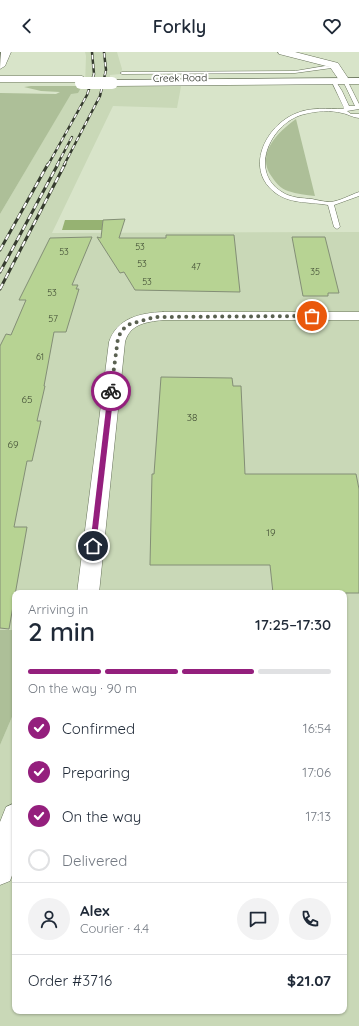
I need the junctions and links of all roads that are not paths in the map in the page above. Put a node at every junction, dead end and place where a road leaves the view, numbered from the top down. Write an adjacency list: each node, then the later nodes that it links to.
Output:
1 (6, 52): 4 (street)
2 (283, 52): 3 (main road)
3 (299, 57): 5 (main road); 9 (main road)
4 (0, 66)
5 (320, 68): 8 (lane, Creek Road); 9 (main road)
6 (0, 72): 7 (street)
7 (16, 72)
8 (122, 72)
9 (339, 75): 10 (main road, Creek Road); 12 (main road, Creek Road, bridge); 13 (main road, Creek Road); 15 (lane); 16 (lane)
10 (359, 75)
11 (0, 79): 12 (main road, Creek Road)
12 (82, 81): 14 (main road, Creek Road)
13 (359, 81)
14 (0, 83)
15 (359, 107): 16 (lane)
16 (345, 109): 17 (lane); 19 (lane)
17 (359, 116)
18 (359, 194): 19 (lane)
19 (330, 204): 20 (lane)
20 (337, 227)
21 (359, 316): 22 (street)
22 (88, 590)
23 (12, 826): 24 (street)
24 (0, 872)

